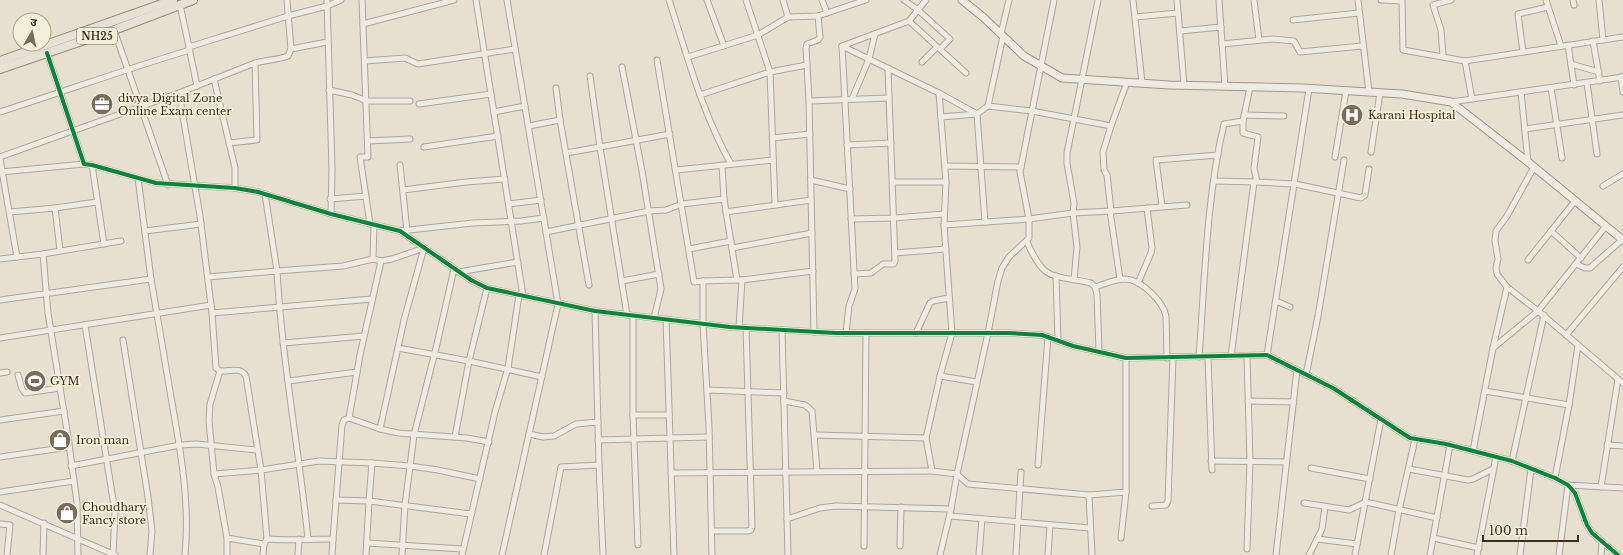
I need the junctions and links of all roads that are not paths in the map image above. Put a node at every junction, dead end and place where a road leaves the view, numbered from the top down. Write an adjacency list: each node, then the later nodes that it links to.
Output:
1 (193, 0): 31 (main road, NH25)
2 (287, 0): 38 (street)
3 (326, 0): 32 (street)
4 (341, 0): 32 (street)
5 (362, 0): 44 (street)
6 (454, 0): 44 (street)
7 (476, 0): 68 (street)
8 (507, 0): 65 (street)
9 (669, 0): 70 (street)
10 (707, 0): 58 (street)
11 (746, 0): 48 (street)
12 (782, 0): 40 (street)
13 (822, 0): 35 (street)
14 (866, 0): 35 (street)
15 (904, 0): 34 (street)
16 (926, 0): 34 (street)
17 (962, 0): 50 (street)
18 (1009, 0): 50 (street)
19 (1054, 0): 80 (street)
20 (1098, 0): 91 (street)
21 (1133, 0): 41 (street)
22 (1178, 0): 36 (street)
23 (1219, 0): 45 (street)
24 (1254, 0): 52 (street)
25 (1358, 0): 37 (street)
26 (1381, 0): 69 (street)
27 (1451, 0): 69 (street)
28 (1546, 0): 33 (street)
29 (1599, 0): 53 (street)
30 (163, 2): 31 (main road, NH25); 73 (main road, NH25)
31 (177, 3): 46 (main road, NH25); 62 (street)
32 (327, 6): 38 (street); 55 (street)
33 (1548, 7): 61 (street); 66 (street)
34 (918, 10): 43 (street); 63 (street)
35 (827, 13): 39 (street)
36 (1178, 13): 41 (street); 47 (street)
37 (1359, 13): 42 (street); 60 (street)
38 (288, 16): 62 (street); 64 (street)
39 (818, 16): 40 (street); 79 (street)
40 (788, 17): 48 (street)
41 (1135, 17): 94 (street)
42 (1293, 20)
43 (909, 21): 49 (street); 63 (street)
44 (364, 24): 74 (street)
45 (1221, 27): 47 (street); 56 (street)
46 (114, 30): 67 (main road, NH25); 82 (street)
47 (1180, 31): 96 (street)
48 (758, 34): 58 (street); 85 (street)
49 (875, 34): 59 (street); 71 (street)
50 (1002, 35): 80 (street); 126 (street)
51 (1623, 37): 53 (street)
52 (1259, 40): 56 (street); 60 (street)
53 (1603, 40): 54 (street)
54 (1593, 41): 57 (street); 86 (street)
55 (327, 42): 64 (street); 104 (street)
56 (1222, 44): 99 (street)
57 (1568, 45): 61 (street); 78 (street)
58 (724, 46): 70 (street)
59 (842, 46): 71 (street); 116 (street)
60 (1362, 46): 107 (street)
61 (1561, 46): 66 (street)
62 (189, 48): 82 (street); 98 (street)
63 (939, 48): 76 (street); 87 (street)
64 (291, 49): 77 (street)
65 (515, 49): 68 (street); 125 (street)
66 (1523, 52): 75 (street)
67 (47, 53): 84 (main road, NH25); 106 (street)
68 (484, 53): 74 (street); 113 (street)
69 (1443, 56): 75 (street)
70 (688, 57): 114 (street)
71 (869, 59): 83 (street); 117 (street)
72 (657, 60): 143 (street)
73 (0, 61)
74 (365, 61): 119 (street)
75 (1465, 61): 118 (street)
76 (922, 62)
77 (255, 63): 90 (street); 150 (street)
78 (1571, 64): 86 (street); 97 (street)
79 (807, 65): 85 (street); 121 (street)
80 (1040, 65): 91 (street); 129 (street)
81 (622, 67): 148 (street)
82 (128, 68): 106 (street); 124 (street)
83 (888, 68): 111 (street); 115 (street)
84 (0, 69)
85 (770, 72): 114 (street); 146 (street)
86 (1599, 72): 92 (street)
87 (966, 73)
88 (590, 76): 154 (street)
89 (1622, 77): 92 (street); 109 (street)
90 (214, 79): 98 (street); 150 (street)
91 (1082, 79): 93 (street); 136 (street)
92 (1600, 81): 95 (street)
93 (1127, 82): 94 (street); 140 (street)
94 (1142, 83): 96 (street)
95 (1587, 83): 97 (street); 137 (street)
96 (1184, 85): 99 (street)
97 (1574, 85): 102 (street)
98 (197, 86): 110 (street)
99 (1225, 86): 100 (street)
100 (1250, 87): 103 (street); 134 (street)
101 (556, 88): 135 (street)
102 (1551, 88): 108 (street); 138 (street)
103 (1309, 89): 105 (street); 185 (street)
104 (329, 90): 119 (street); 195 (street)
105 (1346, 91): 107 (street); 159 (street)
106 (60, 92): 127 (street); 142 (street)
107 (1369, 92): 112 (street)
108 (1521, 92): 118 (street); 141 (street)
109 (1623, 92)
110 (179, 93): 124 (street); 187 (street)
111 (940, 93): 130 (street); 133 (street)
112 (1380, 93): 122 (street); 155 (street)
113 (491, 94): 123 (street); 128 (street)
114 (700, 95): 166 (street)
115 (889, 98): 117 (street); 151 (street)
116 (845, 99): 117 (street); 121 (street); 152 (street)
117 (852, 99)
118 (1472, 99): 122 (street)
119 (367, 101): 120 (street); 149 (street)
120 (410, 101)
121 (809, 101): 144 (street)
122 (1451, 102): 164 (street)
123 (419, 104)
124 (140, 106): 142 (street); 186 (street)
125 (525, 106): 128 (street); 139 (street)
126 (988, 106): 129 (street); 130 (street)
127 (0, 112)
128 (494, 112): 145 (street)
129 (1032, 112): 136 (street); 172 (street)
130 (977, 114): 133 (street); 171 (street)
131 (1623, 115): 137 (street)
132 (1284, 116): 134 (street)
133 (941, 117): 170 (street)
134 (1244, 118): 158 (street); 184 (street)
135 (560, 120): 139 (street); 156 (street)
136 (1074, 120): 140 (street); 212 (street)
137 (1592, 120): 138 (street); 157 (street)
138 (1556, 125): 141 (street); 161 (street)
139 (529, 126): 197 (street)
140 (1110, 126): 209 (street)
141 (1525, 129): 164 (street)
142 (73, 130): 160 (street); 165 (street)
143 (670, 134): 148 (street); 175 (street)
144 (810, 134): 146 (street); 180 (street)
145 (498, 136): 153 (street); 179 (street)
146 (772, 138): 162 (street)
147 (410, 139): 149 (street)
148 (636, 140): 154 (street); 208 (street)
149 (368, 141): 194 (street)
150 (229, 143): 189 (street)
151 (891, 143): 152 (street); 182 (street)
152 (847, 145): 190 (street)
153 (424, 147)
154 (600, 147): 156 (street); 216 (street)
155 (1371, 152)
156 (566, 153): 224 (street)
157 (1596, 154)
158 (1218, 155): 181 (street); 205 (street)
159 (1335, 157)
160 (0, 158): 176 (street)
161 (1562, 158)
162 (773, 160): 166 (street); 203 (street)
163 (1344, 160): 193 (street)
164 (1528, 162): 173 (street)
165 (84, 164): 167 (street); 176 (street)
166 (731, 164): 169 (street)
167 (92, 165): 178 (street); 200 (street)
168 (400, 165): 191 (street)
169 (722, 165): 175 (street); 196 (street)
170 (945, 166): 171 (street); 183 (street)
171 (981, 167): 172 (street); 221 (street)
172 (1021, 167): 218 (street)
173 (1534, 167): 199 (street); 270 (street)
174 (1369, 169): 193 (street)
175 (676, 170): 202 (street)
176 (2, 172): 210 (street)
177 (1623, 174): 188 (street)
178 (138, 178): 186 (street); 227 (street)
179 (505, 179): 191 (street); 201 (street)
180 (811, 180): 190 (street); 198 (street)
181 (1214, 181): 184 (street); 319 (street)
182 (892, 182): 183 (street); 217 (street)
183 (946, 182): 214 (street)
184 (1255, 182): 185 (street); 317 (street)
185 (1295, 184): 193 (street); 277 (street)
186 (168, 185): 187 (street)
187 (196, 186): 189 (street); 222 (street)
188 (1603, 186)
189 (235, 188): 192 (street)
190 (850, 189): 219 (street)
191 (403, 190): 229 (street)
192 (265, 194): 213 (street); 255 (street)
193 (1338, 194): 332 (street)
194 (366, 196): 195 (street); 223 (street)
195 (330, 198): 213 (street)
196 (724, 199): 202 (street); 211 (street)
197 (541, 200): 201 (street); 215 (street)
198 (811, 200): 203 (street); 232 (street)
199 (1576, 201): 226 (street); 230 (street)
200 (97, 202): 206 (street); 237 (street)
201 (509, 204): 220 (street)
202 (682, 204): 208 (street); 240 (street)
203 (775, 205): 211 (street)
204 (1187, 205): 205 (street)
205 (1162, 206): 207 (street)
206 (55, 208): 210 (street); 242 (street)
207 (1147, 208): 209 (street); 267 (street)
208 (649, 211): 216 (street); 257 (street)
209 (1110, 211): 212 (street); 264 (street)
210 (10, 212): 245 (street)
211 (726, 212): 235 (street)
212 (1073, 213): 218 (street); 263 (street)
213 (331, 214): 223 (street)
214 (944, 214): 217 (street); 225 (street)
215 (544, 218): 220 (street); 231 (street)
216 (613, 218): 224 (street); 265 (street)
217 (894, 218): 219 (street); 243 (street)
218 (1029, 218): 221 (street); 236 (street)
219 (851, 219): 258 (street)
220 (511, 220): 229 (street); 251 (street)
221 (985, 222): 225 (street)
222 (201, 224): 227 (street); 260 (street)
223 (372, 224): 228 (street); 248 (street)
224 (578, 225): 231 (street); 268 (street)
225 (944, 225): 241 (street)
226 (1606, 226): 233 (street); 246 (street)
227 (145, 231): 261 (street)
228 (400, 231): 229 (street); 238 (street)
229 (407, 231)
230 (1551, 231): 246 (street); 249 (street)
231 (546, 232): 278 (street)
232 (812, 233): 239 (street); 256 (street)
233 (1623, 239): 252 (street)
234 (121, 241): 237 (street)
235 (731, 242): 239 (street); 240 (street)
236 (1027, 242): 259 (street); 301 (street)
237 (104, 244): 242 (street)
238 (424, 248): 250 (street); 254 (street); 310 (street)
239 (732, 248): 262 (street)
240 (689, 249): 266 (street)
241 (946, 249): 243 (street); 274 (street)
242 (60, 250): 244 (street)
243 (895, 253): 258 (street)
244 (43, 254): 245 (street); 272 (street)
245 (17, 257): 247 (street)
246 (1581, 258): 252 (street)
247 (0, 259)
248 (373, 259): 250 (street); 255 (street)
249 (1528, 260)
250 (381, 261): 275 (street)
251 (518, 262): 254 (street); 273 (street)
252 (1576, 264): 283 (street)
253 (1623, 267): 302 (street)
254 (456, 270): 271 (street); 315 (street)
255 (277, 271): 260 (street); 280 (street)
256 (813, 271): 262 (street); 296 (street)
257 (659, 274): 265 (street); 288 (street)
258 (854, 274): 297 (street)
259 (1056, 276): 263 (street); 307 (street)
260 (208, 278): 279 (street)
261 (151, 280): 272 (street); 284 (street)
262 (739, 280): 266 (street); 292 (street)
263 (1074, 280): 269 (street)
264 (1120, 280): 267 (street); 269 (street)
265 (622, 281): 286 (street)
266 (703, 281): 290 (street)
267 (1138, 283): 322 (street)
268 (589, 286)
269 (1095, 286): 312 (street)
270 (1507, 287): 283 (street); 311 (street)
271 (487, 288): 273 (street); 324 (street)
272 (47, 293): 276 (street); 294 (street)
273 (521, 295): 278 (street); 325 (street)
274 (949, 298): 299 (street); 300 (street)
275 (372, 299): 280 (street); 303 (street)
276 (0, 300)
277 (1276, 302): 281 (street); 316 (street)
278 (558, 304): 282 (street); 334 (street)
279 (211, 305): 284 (street); 285 (street)
280 (279, 307): 285 (street); 308 (street)
281 (1290, 307)
282 (595, 311): 286 (street); 355 (street)
283 (1538, 311): 287 (street); 311 (street)
284 (157, 313): 291 (street); 372 (street)
285 (212, 313): 327 (street)
286 (630, 315): 288 (street); 350 (street)
287 (1544, 315): 302 (street); 344 (street)
288 (654, 318): 289 (street)
289 (666, 319): 290 (street); 351 (street)
290 (703, 324): 292 (street); 340 (street)
291 (85, 325): 294 (street); 313 (street)
292 (739, 327): 293 (street)
293 (746, 328): 295 (street); 341 (street)
294 (51, 330): 305 (street); 339 (street)
295 (782, 330): 296 (street); 343 (street)
296 (814, 332): 297 (street)
297 (846, 333): 298 (street)
298 (866, 333): 299 (street); 360 (street)
299 (916, 333): 300 (street)
300 (952, 333): 301 (street); 333 (street)
301 (988, 333): 304 (street); 337 (street)
302 (1566, 335): 309 (street)
303 (364, 336): 308 (street); 329 (street)
304 (1048, 337): 307 (street); 389 (street)
305 (0, 338)
306 (123, 340): 377 (street)
307 (1058, 341): 312 (street)
308 (283, 343): 336 (street)
309 (1578, 345): 335 (street); 348 (street)
310 (398, 348): 315 (street); 356 (street)
311 (1493, 348): 342 (street)
312 (1099, 352): 321 (street)
313 (90, 354): 314 (street); 380 (street)
314 (84, 355)
315 (434, 355): 324 (street); 358 (street)
316 (1267, 355): 318 (street); 326 (street)
317 (1231, 356): 318 (street); 320 (street)
318 (1247, 356): 346 (street)
319 (1199, 357): 320 (street); 323 (street)
320 (1208, 357): 381 (street)
321 (1126, 358): 322 (street); 418 (street)
322 (1166, 358): 323 (street)
323 (1173, 358): 427 (street)
324 (469, 361): 325 (street); 361 (street)
325 (507, 370): 334 (street); 368 (street)
326 (1298, 370): 332 (street); 347 (street)
327 (220, 371): 373 (street); 375 (street)
328 (7, 372): 330 (street)
329 (357, 372): 336 (street); 352 (street)
330 (0, 373)
331 (18, 375): 339 (street)
332 (1306, 375): 353 (street)
333 (940, 376): 337 (street); 364 (street)
334 (542, 377): 357 (street)
335 (1618, 379): 338 (street); 370 (street)
336 (288, 381): 387 (street)
337 (977, 382): 407 (street)
338 (1623, 383)
339 (60, 388): 349 (street)
340 (707, 390): 341 (street); 362 (street)
341 (748, 390): 343 (street); 401 (street)
342 (1485, 391): 344 (street); 376 (street)
343 (784, 392): 345 (street)
344 (1527, 398): 348 (street); 383 (street)
345 (784, 401): 359 (street); 402 (street)
346 (1248, 401): 347 (street); 382 (street)
347 (1294, 402): 385 (street)
348 (1569, 405): 409 (street)
349 (64, 411): 354 (street); 371 (street)
350 (633, 415): 351 (street); 365 (street)
351 (669, 415): 363 (street)
352 (350, 418): 356 (street); 384 (street)
353 (1381, 419): 366 (street); 411 (street)
354 (0, 420)
355 (598, 422): 357 (street); 367 (street)
356 (380, 429): 358 (street)
357 (529, 434): 476 (street)
358 (414, 435): 361 (street); 391 (street)
359 (815, 435): 360 (street); 398 (street)
360 (865, 436): 364 (street); 399 (street)
361 (455, 437): 368 (street)
362 (710, 437): 363 (street); 405 (street)
363 (670, 438): 365 (street); 404 (street)
364 (926, 438): 400 (street)
365 (634, 439): 367 (street); 456 (street)
366 (1415, 439): 369 (street); 393 (street)
367 (598, 440): 388 (street)
368 (489, 442): 410 (street)
369 (1450, 445): 376 (street); 408 (street)
370 (1607, 445): 374 (street); 414 (street)
371 (69, 446): 378 (street); 390 (street)
372 (180, 446): 373 (street); 377 (street); 468 (street)
373 (211, 446): 375 (street); 406 (street)
374 (1623, 446)
375 (258, 450): 396 (street)
376 (1473, 451): 379 (street)
377 (142, 453): 380 (street); 467 (street)
378 (0, 457)
379 (1496, 457): 383 (street); 394 (street)
380 (106, 460): 390 (street); 463 (street)
381 (1211, 461): 382 (street); 397 (street)
382 (1250, 461): 385 (street); 461 (street)
383 (1512, 461): 395 (street)
384 (338, 462): 386 (street); 387 (street); 420 (street)
385 (1287, 462): 487 (street)
386 (372, 463): 391 (street); 421 (street)
387 (300, 464): 396 (street); 448 (street)
388 (598, 465): 477 (street); 478 (street)
389 (1038, 465)
390 (71, 466): 412 (street)
391 (410, 466): 410 (street); 425 (street)
392 (1311, 468): 411 (street)
393 (1409, 469): 408 (street); 431 (street)
394 (1493, 469): 408 (street); 459 (street)
395 (1531, 469): 409 (street); 493 (street)
396 (260, 470): 406 (street); 451 (street)
397 (1212, 470)
398 (817, 471): 399 (street); 402 (street)
399 (864, 471): 400 (street); 426 (street)
400 (932, 471): 407 (street)
401 (751, 472): 402 (street); 405 (street); 442 (street)
402 (786, 472): 435 (street)
403 (1021, 472): 415 (street)
404 (671, 473): 405 (street); 479 (street)
405 (711, 473): 442 (street)
406 (214, 474): 443 (street)
407 (957, 474): 415 (street); 430 (street)
408 (1445, 475): 434 (street)
409 (1555, 478): 413 (street)
410 (480, 479): 432 (street)
411 (1370, 479): 422 (street)
412 (74, 481): 417 (street); 446 (street)
413 (1568, 485): 414 (street); 453 (street); 494 (street)
414 (1601, 487): 416 (street)
415 (1020, 488): 419 (street); 437 (street)
416 (1623, 488)
417 (0, 492)
418 (1126, 492): 419 (street); 444 (street)
419 (1089, 495): 441 (street)
420 (336, 500): 421 (street); 449 (street)
421 (370, 501): 425 (street); 452 (street)
422 (1366, 502): 429 (street); 431 (street); 454 (street)
423 (1304, 503): 429 (street)
424 (0, 505): 438 (street)
425 (405, 505): 432 (street); 455 (street)
426 (864, 506): 428 (street); 435 (street); 457 (street)
427 (1152, 506)
428 (901, 507): 430 (street); 458 (street)
429 (1326, 507): 450 (street)
430 (951, 509): 433 (street)
431 (1399, 510): 434 (street); 490 (street)
432 (471, 514): 460 (street)
433 (950, 516): 436 (street); 482 (street)
434 (1437, 518): 445 (street)
435 (787, 519): 481 (street)
436 (982, 519): 437 (street); 483 (street)
437 (1018, 522): 440 (street); 462 (street)
438 (44, 523): 446 (street); 465 (street)
439 (0, 524): 464 (street)
440 (1050, 525): 441 (street); 485 (street)
441 (1090, 528): 486 (street)
442 (712, 531): 480 (street)
443 (228, 538): 451 (street); 469 (street)
444 (1121, 538)
445 (1433, 538): 459 (street); 491 (street)
446 (78, 539): 463 (street); 466 (street)
447 (299, 539): 448 (street); 451 (street); 471 (street)
448 (308, 539): 449 (street)
449 (333, 539): 472 (street)
450 (1317, 539): 454 (street); 488 (street)
451 (265, 541): 470 (street)
452 (367, 543): 455 (street); 473 (street)
453 (1602, 543): 495 (street); 496 (street)
454 (1357, 544): 489 (street)
455 (402, 545): 460 (street); 474 (street)
456 (638, 545)
457 (864, 546)
458 (900, 546)
459 (1478, 548): 492 (street)
460 (462, 549): 475 (street)
461 (1247, 549)
462 (1016, 552): 484 (street)
463 (114, 554)
464 (7, 555)
465 (43, 555)
466 (78, 555)
467 (150, 555)
468 (185, 555)
469 (227, 555)
470 (263, 555)
471 (298, 555)
472 (332, 555)
473 (366, 555)
474 (402, 555)
475 (462, 555)
476 (502, 555)
477 (544, 555)
478 (603, 555)
479 (674, 555)
480 (712, 555)
481 (788, 555)
482 (940, 555)
483 (979, 555)
484 (1021, 555)
485 (1048, 555)
486 (1092, 555)
487 (1276, 555)
488 (1310, 555)
489 (1355, 555)
490 (1391, 555)
491 (1430, 555)
492 (1477, 555)
493 (1520, 555)
494 (1559, 555)
495 (1601, 555)
496 (1618, 555)

